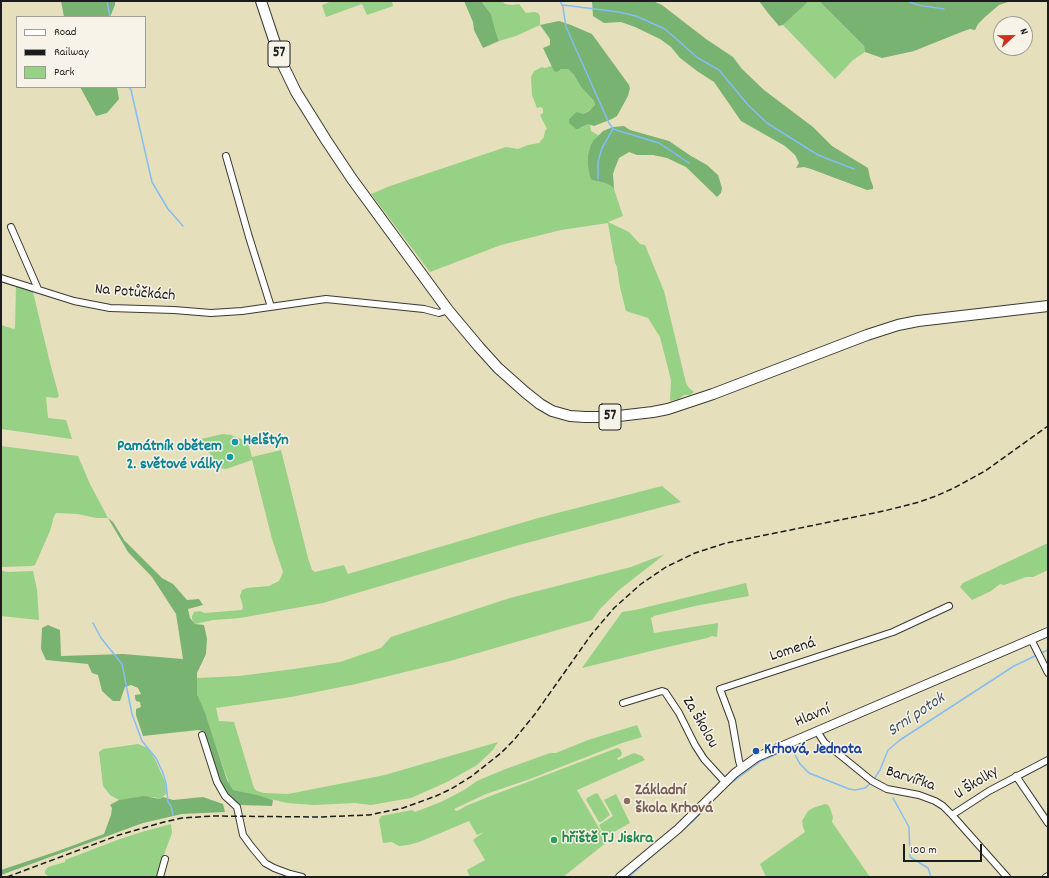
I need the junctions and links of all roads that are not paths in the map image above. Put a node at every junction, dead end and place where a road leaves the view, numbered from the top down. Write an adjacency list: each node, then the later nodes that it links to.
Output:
1 (260, 1): 8 (main road, 57)
2 (226, 156): 7 (street)
3 (11, 227): 5 (street)
4 (1, 278): 5 (street, Na Potůčkách)
5 (38, 289): 7 (street, Na Potůčkách)
6 (1048, 306): 8 (main road, 57)
7 (271, 307): 8 (street, Na Potůčkách)
8 (448, 310)
9 (949, 606): 17 (street, Lomená)
10 (1048, 632): 11 (street, Hlavní)
11 (1031, 639): 12 (street); 14 (street, Hlavní)
12 (1048, 673)
13 (623, 703): 19 (street, Za Školou)
14 (817, 731): 17 (street, Hlavní); 20 (street, Barvířka)
15 (202, 735): 24 (street)
16 (1048, 760): 18 (street, U Školky)
17 (741, 767): 19 (street, Hlavní)
18 (1016, 776): 20 (street, U Školky); 21 (street, U Školky)
19 (725, 782): 25 (street, Hlavní)
20 (952, 815): 26 (street, Barvířka)
21 (1048, 823)
22 (165, 859): 23 (street)
23 (160, 877)
24 (302, 877)
25 (620, 877)
26 (1007, 877)

